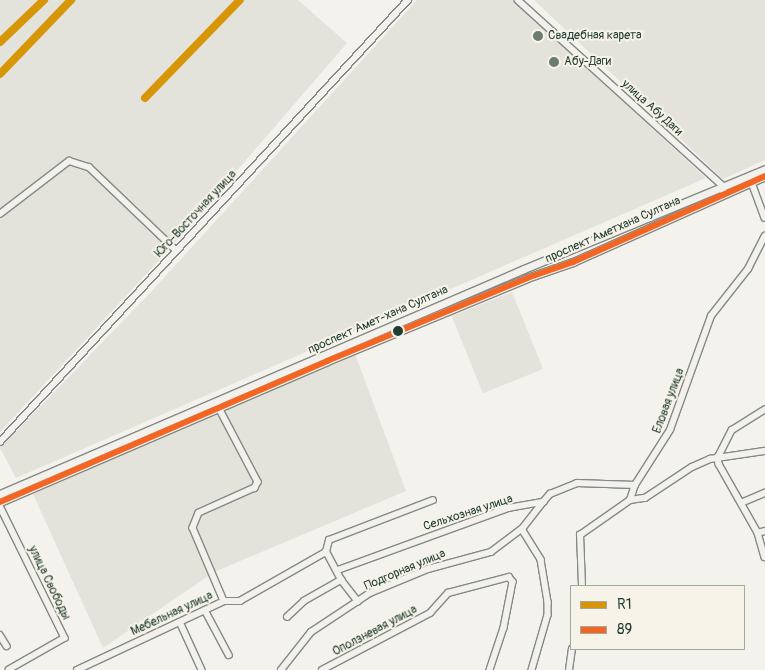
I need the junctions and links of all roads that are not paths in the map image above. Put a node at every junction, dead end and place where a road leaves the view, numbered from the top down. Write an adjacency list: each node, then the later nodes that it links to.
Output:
1 (408, 0): 10 (street, Юго-Восточная улица)
2 (518, 0): 6 (street, улица Абу Даги)
3 (765, 169): 5 (main road, проспект Амет-хана Султана)
4 (765, 176): 5 (main road)
5 (750, 179): 6 (main road, проспект Амет-хана Султана); 8 (street)
6 (724, 190): 11 (main road, проспект Амет-хана Султана); 11 (main road, проспект Аметхана Султана)
7 (0, 214): 10 (street)
8 (765, 218)
9 (765, 236): 16 (street, Еловая улица)
10 (176, 250): 13 (street, Юго-Восточная улица)
11 (218, 405): 18 (main road, проспект Амет-хана Султана); 23 (main road, проспект Аметхана Султана); 32 (street)
12 (765, 409): 15 (street)
13 (0, 442)
14 (765, 451): 15 (street)
15 (718, 457): 20 (street); 22 (street)
16 (635, 485): 20 (street, Еловая улица); 21 (street, Сельхозная улица)
17 (765, 493): 22 (street)
18 (0, 494)
19 (433, 500): 27 (street, Мебельная улица)
20 (630, 500): 31 (street)
21 (543, 502): 24 (street, Подгорная улица); 29 (street, Сельхозная улица)
22 (740, 502): 26 (street)
23 (0, 504): 42 (street, улица Свободы)
24 (522, 529): 33 (street, Подгорная улица); 48 (street)
25 (765, 531): 26 (street)
26 (758, 534): 28 (street)
27 (326, 552): 29 (street); 32 (street, Мебельная улица)
28 (765, 557)
29 (338, 570): 30 (street)
30 (341, 580): 33 (street); 35 (street)
31 (582, 585)
32 (224, 601): 34 (street, Мебельная улица)
33 (358, 602): 45 (street, Подгорная улица)
34 (204, 610): 36 (street, Мебельная улица); 40 (street)
35 (287, 617)
36 (180, 622): 41 (street, Мебельная улица); 44 (street)
37 (0, 635): 38 (street)
38 (7, 646)
39 (572, 650): 49 (street)
40 (229, 655)
41 (91, 667): 43 (street, Мебельная улица)
42 (9, 670)
43 (77, 670)
44 (202, 670)
45 (281, 670)
46 (322, 670): 47 (street, Оползневая улица)
47 (490, 670)
48 (532, 670)
49 (569, 670)

